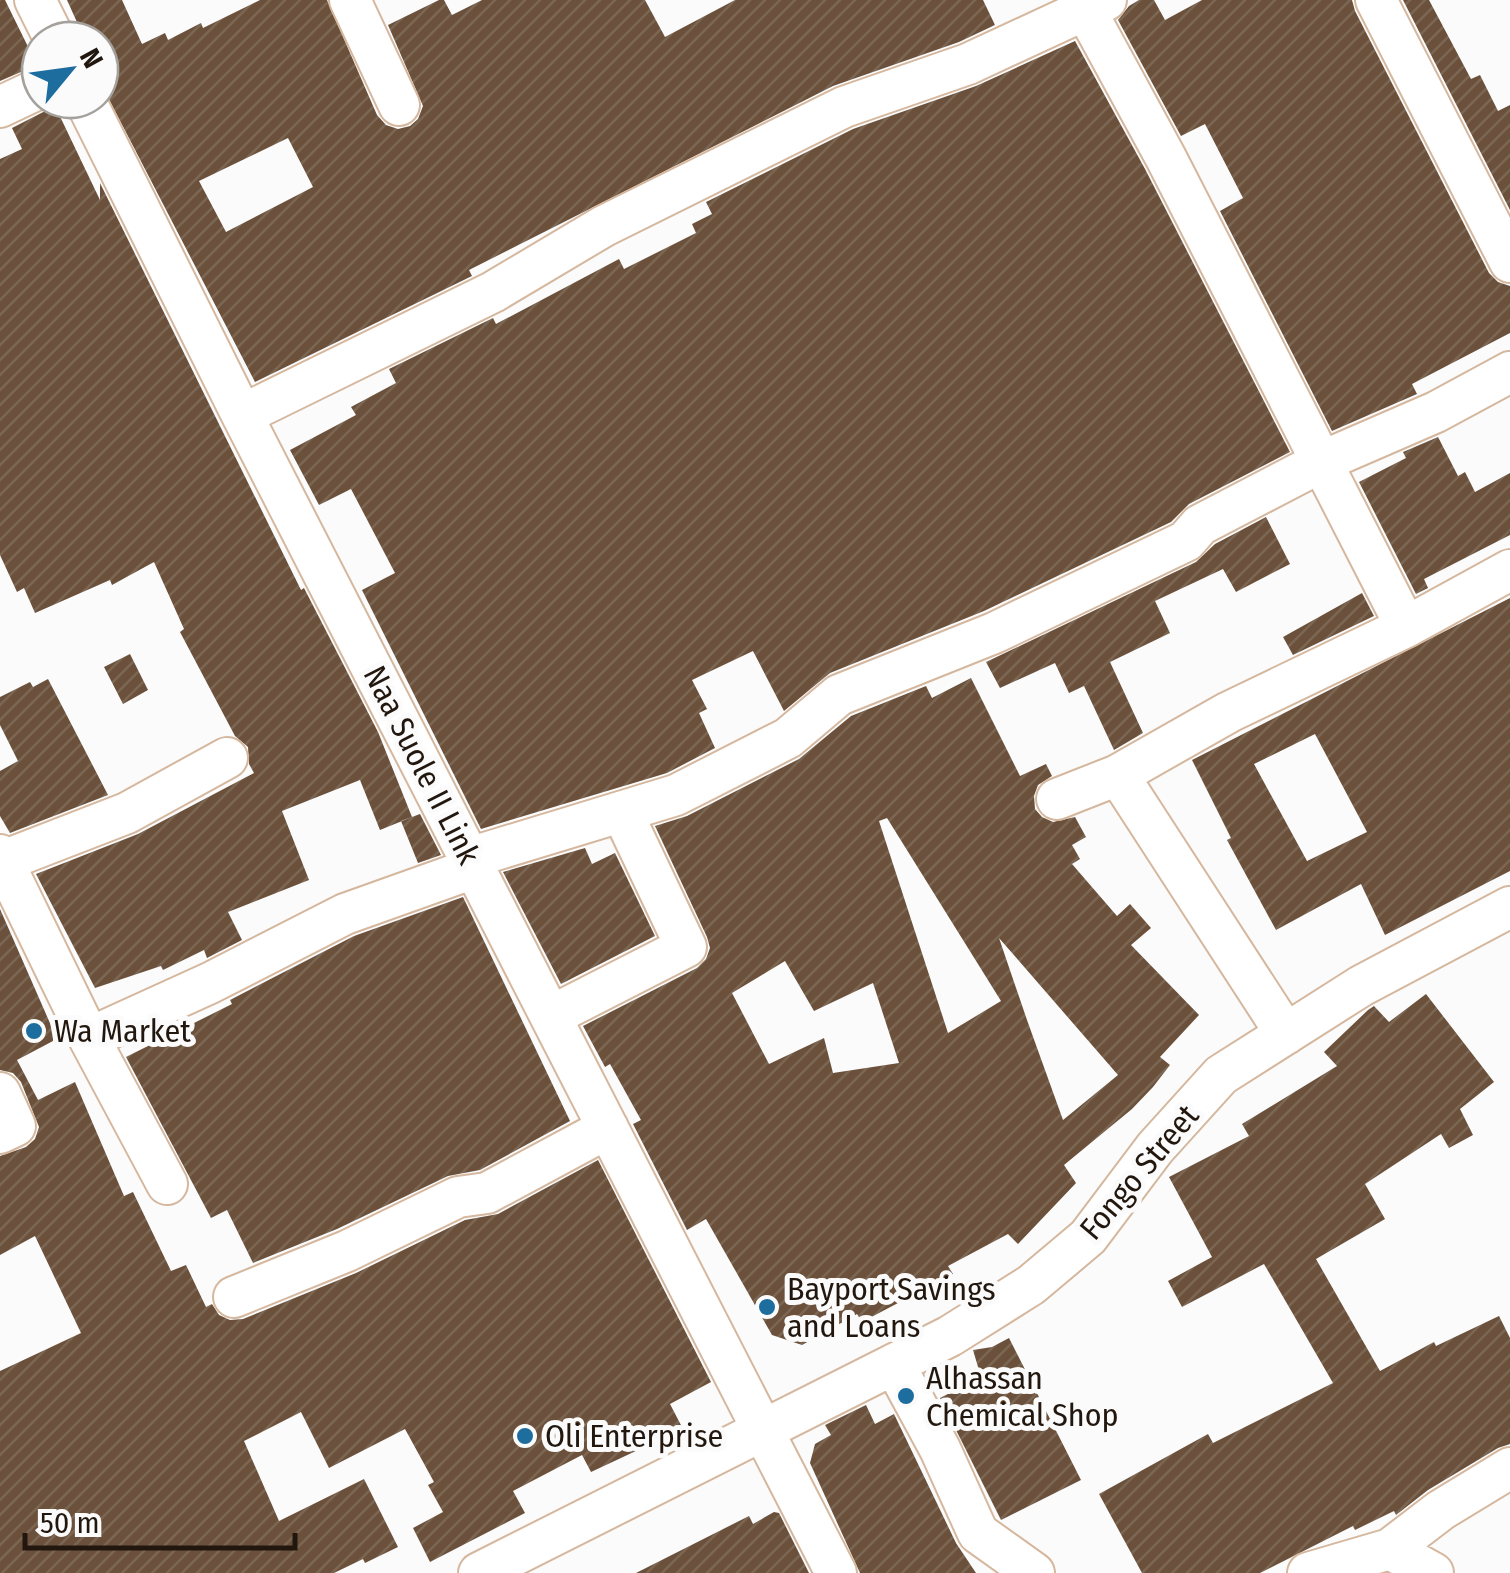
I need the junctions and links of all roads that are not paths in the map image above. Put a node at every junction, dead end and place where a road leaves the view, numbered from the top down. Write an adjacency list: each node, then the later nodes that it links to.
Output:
1 (350, 0): 4 (street)
2 (1376, 0): 6 (street)
3 (1096, 5): 8 (street); 9 (street)
4 (399, 105)
5 (96, 120): 8 (street, Naa Suole II Link)
6 (1510, 262)
7 (1510, 372): 9 (street)
8 (242, 416): 17 (street, Naa Suole II Link)
9 (1323, 461): 11 (street); 15 (street)
10 (1510, 570): 11 (street)
11 (1406, 627): 13 (street)
12 (227, 758): 16 (street)
13 (1118, 775): 14 (street); 20 (street)
14 (1057, 799)
15 (622, 812): 17 (street); 19 (street)
16 (1, 858): 21 (street)
17 (472, 863): 19 (street, Naa Suole II Link); 21 (street)
18 (1510, 907): 20 (street, Fongo Street)
19 (550, 1016): 23 (street, Naa Suole II Link)
20 (1286, 1034): 27 (street, Fongo Street)
21 (88, 1038): 25 (street)
22 (0, 1093): 24 (street)
23 (608, 1128): 26 (street); 28 (street, Naa Suole II Link)
24 (0, 1133)
25 (167, 1184)
26 (234, 1296)
27 (894, 1364): 28 (street, Fongo Street); 33 (street)
28 (762, 1428): 31 (street, Fongo Street); 32 (street, Naa Suole II Link)
29 (1510, 1468): 30 (street)
30 (1390, 1549): 34 (street); 35 (street)
31 (479, 1573)
32 (836, 1573)
33 (1034, 1573)
34 (1308, 1573)
35 (1433, 1573)

